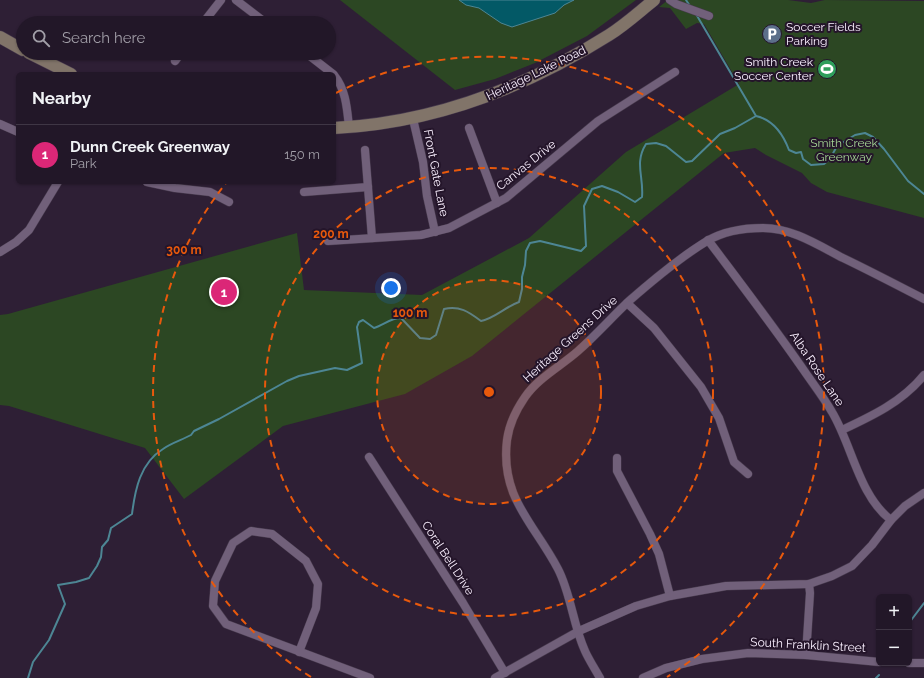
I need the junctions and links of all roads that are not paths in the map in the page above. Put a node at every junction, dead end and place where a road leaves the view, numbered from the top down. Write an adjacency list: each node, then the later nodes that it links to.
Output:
1 (221, 0): 5 (street)
2 (236, 0): 6 (street)
3 (654, 0): 16 (main road, Heritage Lake Road)
4 (670, 0): 7 (street)
5 (208, 16)
6 (257, 16)
7 (709, 16)
8 (0, 37): 9 (main road)
9 (16, 46)
10 (43, 60): 12 (main road)
11 (315, 60): 13 (street)
12 (67, 72)
13 (331, 72)
14 (675, 72): 28 (street, Canvas Drive)
15 (336, 77): 18 (street)
16 (413, 119): 18 (main road, Heritage Lake Road); 29 (street, Front Gate Lane)
17 (0, 124): 21 (street)
18 (349, 127): 19 (main road, Heritage Lake Road)
19 (336, 128)
20 (469, 128): 28 (street)
21 (16, 131)
22 (365, 150): 25 (street)
23 (57, 184): 33 (street)
24 (156, 184): 27 (street)
25 (368, 187): 26 (street); 30 (street)
26 (304, 192)
27 (228, 202)
28 (497, 203): 29 (street, Canvas Drive)
29 (435, 232): 30 (street, Canvas Drive)
30 (372, 238): 32 (street, Canvas Drive)
31 (708, 240): 34 (street, Heritage Greens Drive); 35 (street, Heritage Greens Drive); 37 (street, Alba Rose Lane)
32 (328, 241)
33 (0, 252)
34 (924, 299)
35 (627, 303): 40 (street); 45 (street, Heritage Greens Drive)
36 (924, 375): 37 (street)
37 (842, 430): 42 (street, Alba Rose Lane)
38 (369, 457): 51 (street, Coral Bell Drive)
39 (617, 458): 44 (street)
40 (748, 474)
41 (924, 493): 42 (street)
42 (891, 520): 43 (street)
43 (809, 584): 44 (street); 47 (street)
44 (670, 596): 45 (street)
45 (578, 631): 51 (street); 54 (street, Heritage Greens Drive)
46 (299, 652): 46 (street); 52 (street)
47 (806, 655): 48 (street, South Franklin Street); 55 (street, South Franklin Street)
48 (876, 662)
49 (912, 662): 50 (street)
50 (924, 663)
51 (505, 672): 53 (street)
52 (370, 678)
53 (495, 678)
54 (600, 678)
55 (643, 678)

